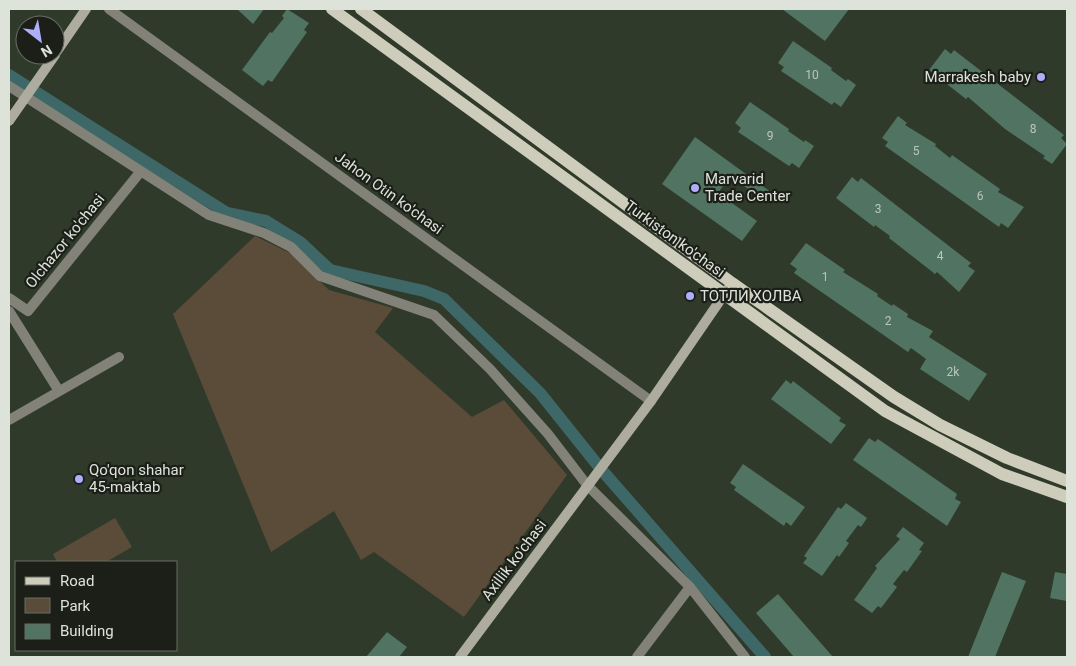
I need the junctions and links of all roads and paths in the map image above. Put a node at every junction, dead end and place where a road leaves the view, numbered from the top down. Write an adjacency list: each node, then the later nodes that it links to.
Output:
1 (86, 9): 5 (street)
2 (110, 9): 17 (street, Jahon Otin ko'chasi)
3 (332, 9): 12 (main road, Turkiston ko'chasi)
4 (361, 9): 11 (main road, Turkiston ko'chasi)
5 (65, 40)
6 (48, 65): 8 (street)
7 (9, 86): 8 (street)
8 (26, 97): 9 (street); 10 (street)
9 (9, 121)
10 (141, 171): 13 (street, Olchazor ko'chasi); 20 (street)
11 (732, 283): 12 (street); 19 (main road, Turkiston ko'chasi)
12 (724, 295): 17 (street); 21 (main road, Turkiston ko'chasi)
13 (11, 302)
14 (9, 311): 16 (street)
15 (119, 357): 16 (street)
16 (59, 391): 18 (street)
17 (651, 401): 20 (street, Axillik ko'chasi)
18 (9, 420)
19 (1067, 481)
20 (590, 483): 22 (street); 23 (street, Axillik ko'chasi)
21 (1067, 497)
22 (690, 587): 24 (street); 25 (street)
23 (460, 657)
24 (637, 657)
25 (745, 657)

